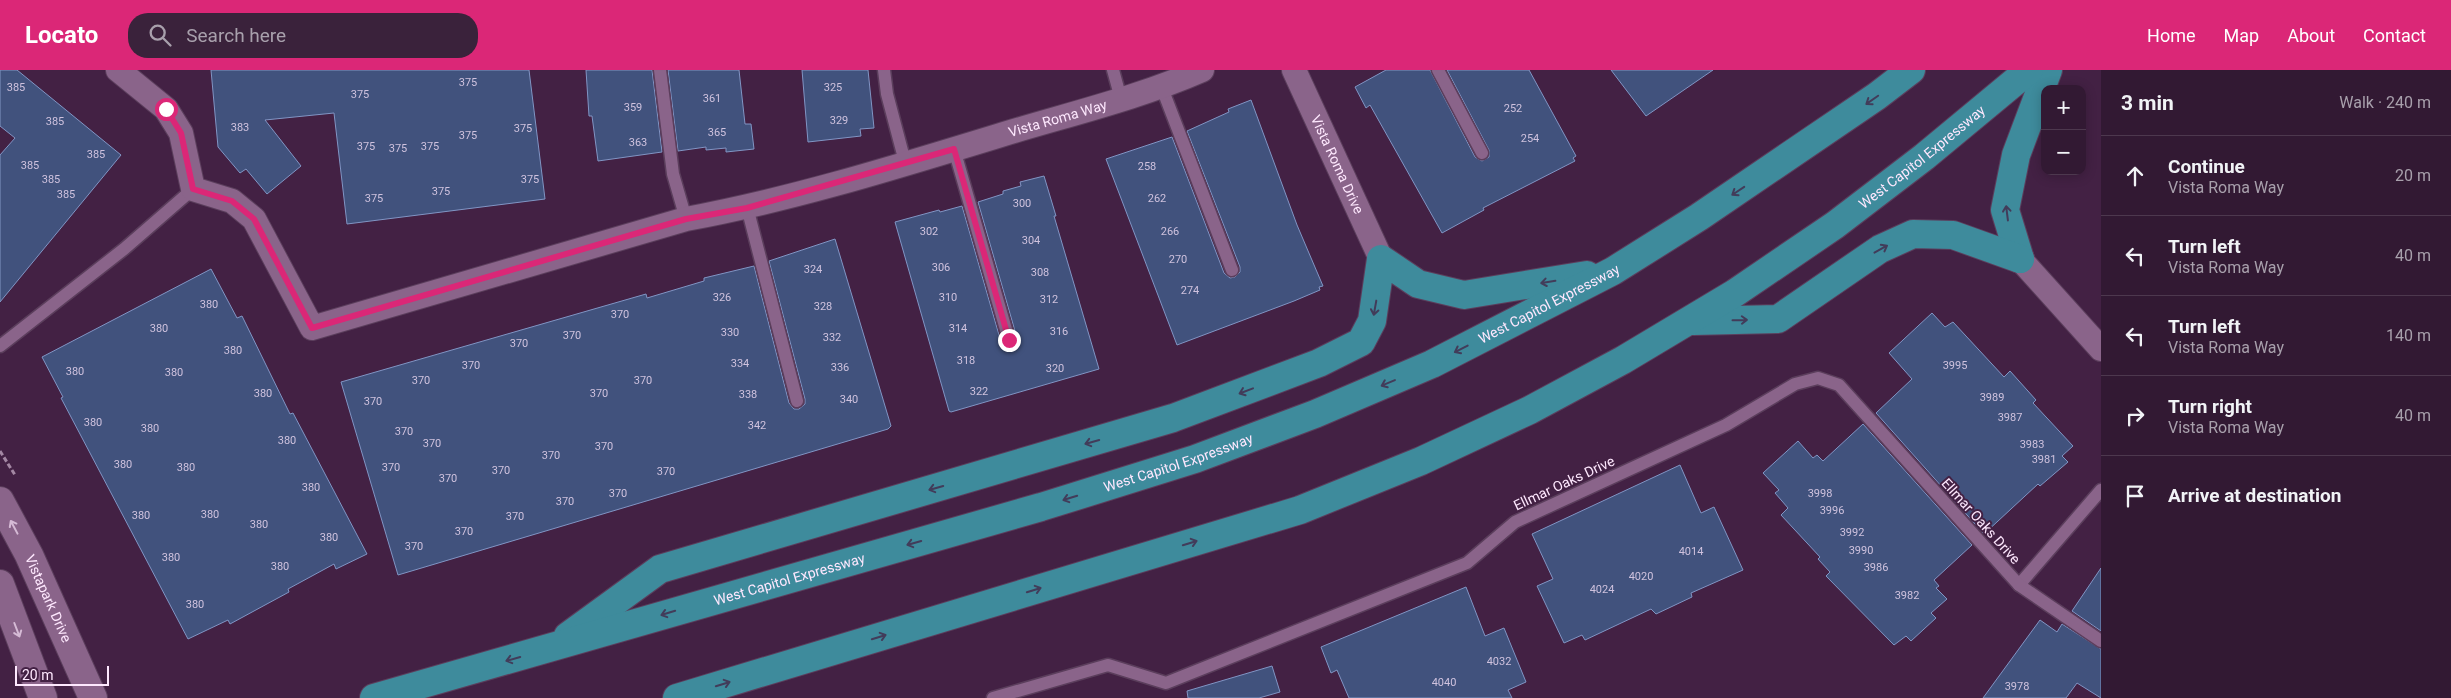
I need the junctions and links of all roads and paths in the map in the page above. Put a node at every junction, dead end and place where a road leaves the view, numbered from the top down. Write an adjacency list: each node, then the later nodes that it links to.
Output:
1 (118, 70): 16 (street)
2 (660, 70): 18 (lane)
3 (884, 70): 15 (lane)
4 (1113, 70): 12 (lane)
5 (1202, 70): 11 (street, Vista Roma Way)
6 (1294, 70): 19 (street, Vista Roma Drive)
7 (1438, 70): 14 (lane)
8 (1911, 70): 22 (highway, West Capitol Expressway, one-way to 22)
9 (2029, 70): 23 (highway, West Capitol Expressway)
10 (2048, 70): 20 (highway, one-way to 10)
11 (1162, 88): 12 (street, Vista Roma Way); 21 (lane)
12 (1121, 99): 13 (street, Vista Roma Way)
13 (954, 149): 15 (street, Vista Roma Way); 24 (lane)
14 (1482, 153)
15 (905, 162): 17 (street, Vista Roma Way)
16 (193, 189): 18 (street, Vista Roma Way); 25 (lane)
17 (747, 208): 18 (street, Vista Roma Way); 27 (lane)
18 (686, 219)
19 (1381, 259): 22 (highway, one-way to 19); 33 (highway, one-way to 33)
20 (2020, 259): 23 (highway, one-way to 20); 26 (street)
21 (1232, 270)
22 (1613, 271): 33 (highway, West Capitol Expressway, one-way to 33)
23 (1691, 321): 37 (highway, West Capitol Expressway, one-way to 23)
24 (1009, 340)
25 (0, 346)
26 (2101, 348)
27 (797, 401)
28 (2101, 490): 31 (lane)
29 (0, 501): 35 (street, Vistapark Drive, one-way to 29)
30 (0, 584): 34 (street, one-way to 34)
31 (2018, 586): 32 (lane, Ellmar Oaks Drive); 38 (lane, Ellmar Oaks Drive)
32 (2101, 641)
33 (551, 648): 36 (highway, West Capitol Expressway, one-way to 36)
34 (43, 698)
35 (93, 698)
36 (374, 698)
37 (676, 698)
38 (993, 698)

